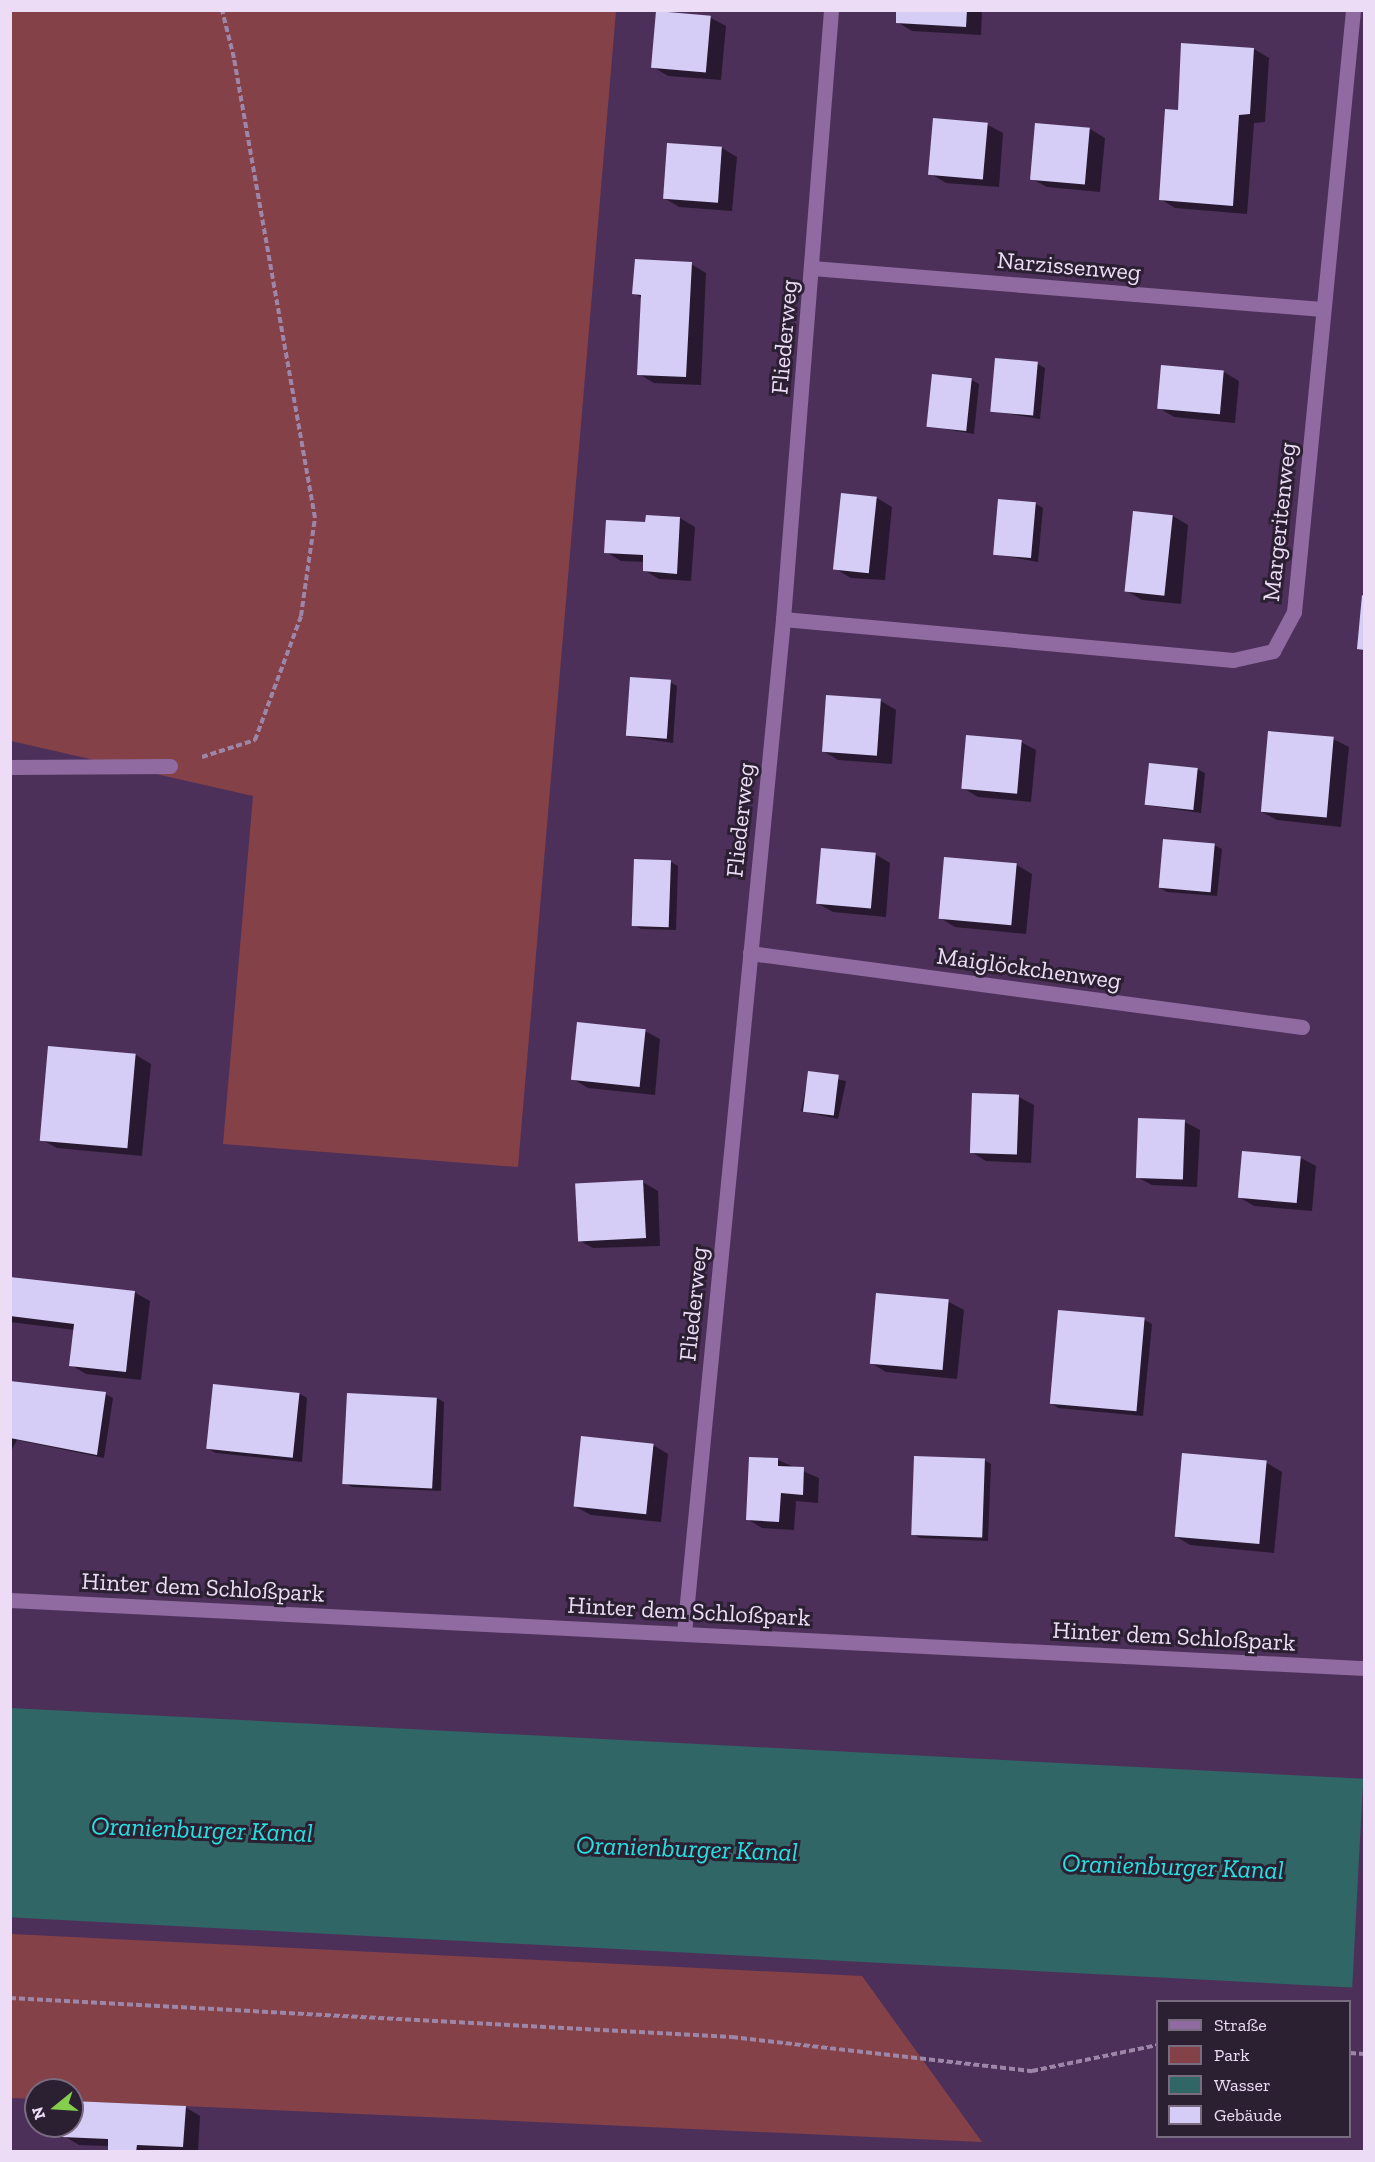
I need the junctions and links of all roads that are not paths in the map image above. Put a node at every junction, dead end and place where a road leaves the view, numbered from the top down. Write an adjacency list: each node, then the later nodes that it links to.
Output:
1 (831, 10): 3 (street, Fliederweg)
2 (1353, 10): 4 (street, Margeritenweg)
3 (812, 268): 4 (street, Narzissenweg); 5 (street, Fliederweg)
4 (1322, 309): 5 (street, Margeritenweg)
5 (783, 619): 8 (street, Fliederweg)
6 (170, 766): 7 (street)
7 (10, 767)
8 (750, 953): 9 (street, Maiglöckchenweg); 11 (street, Fliederweg)
9 (1302, 1027)
10 (10, 1600): 11 (street, Hinter dem Schloßpark)
11 (684, 1634): 12 (street, Hinter dem Schloßpark)
12 (1365, 1668)

